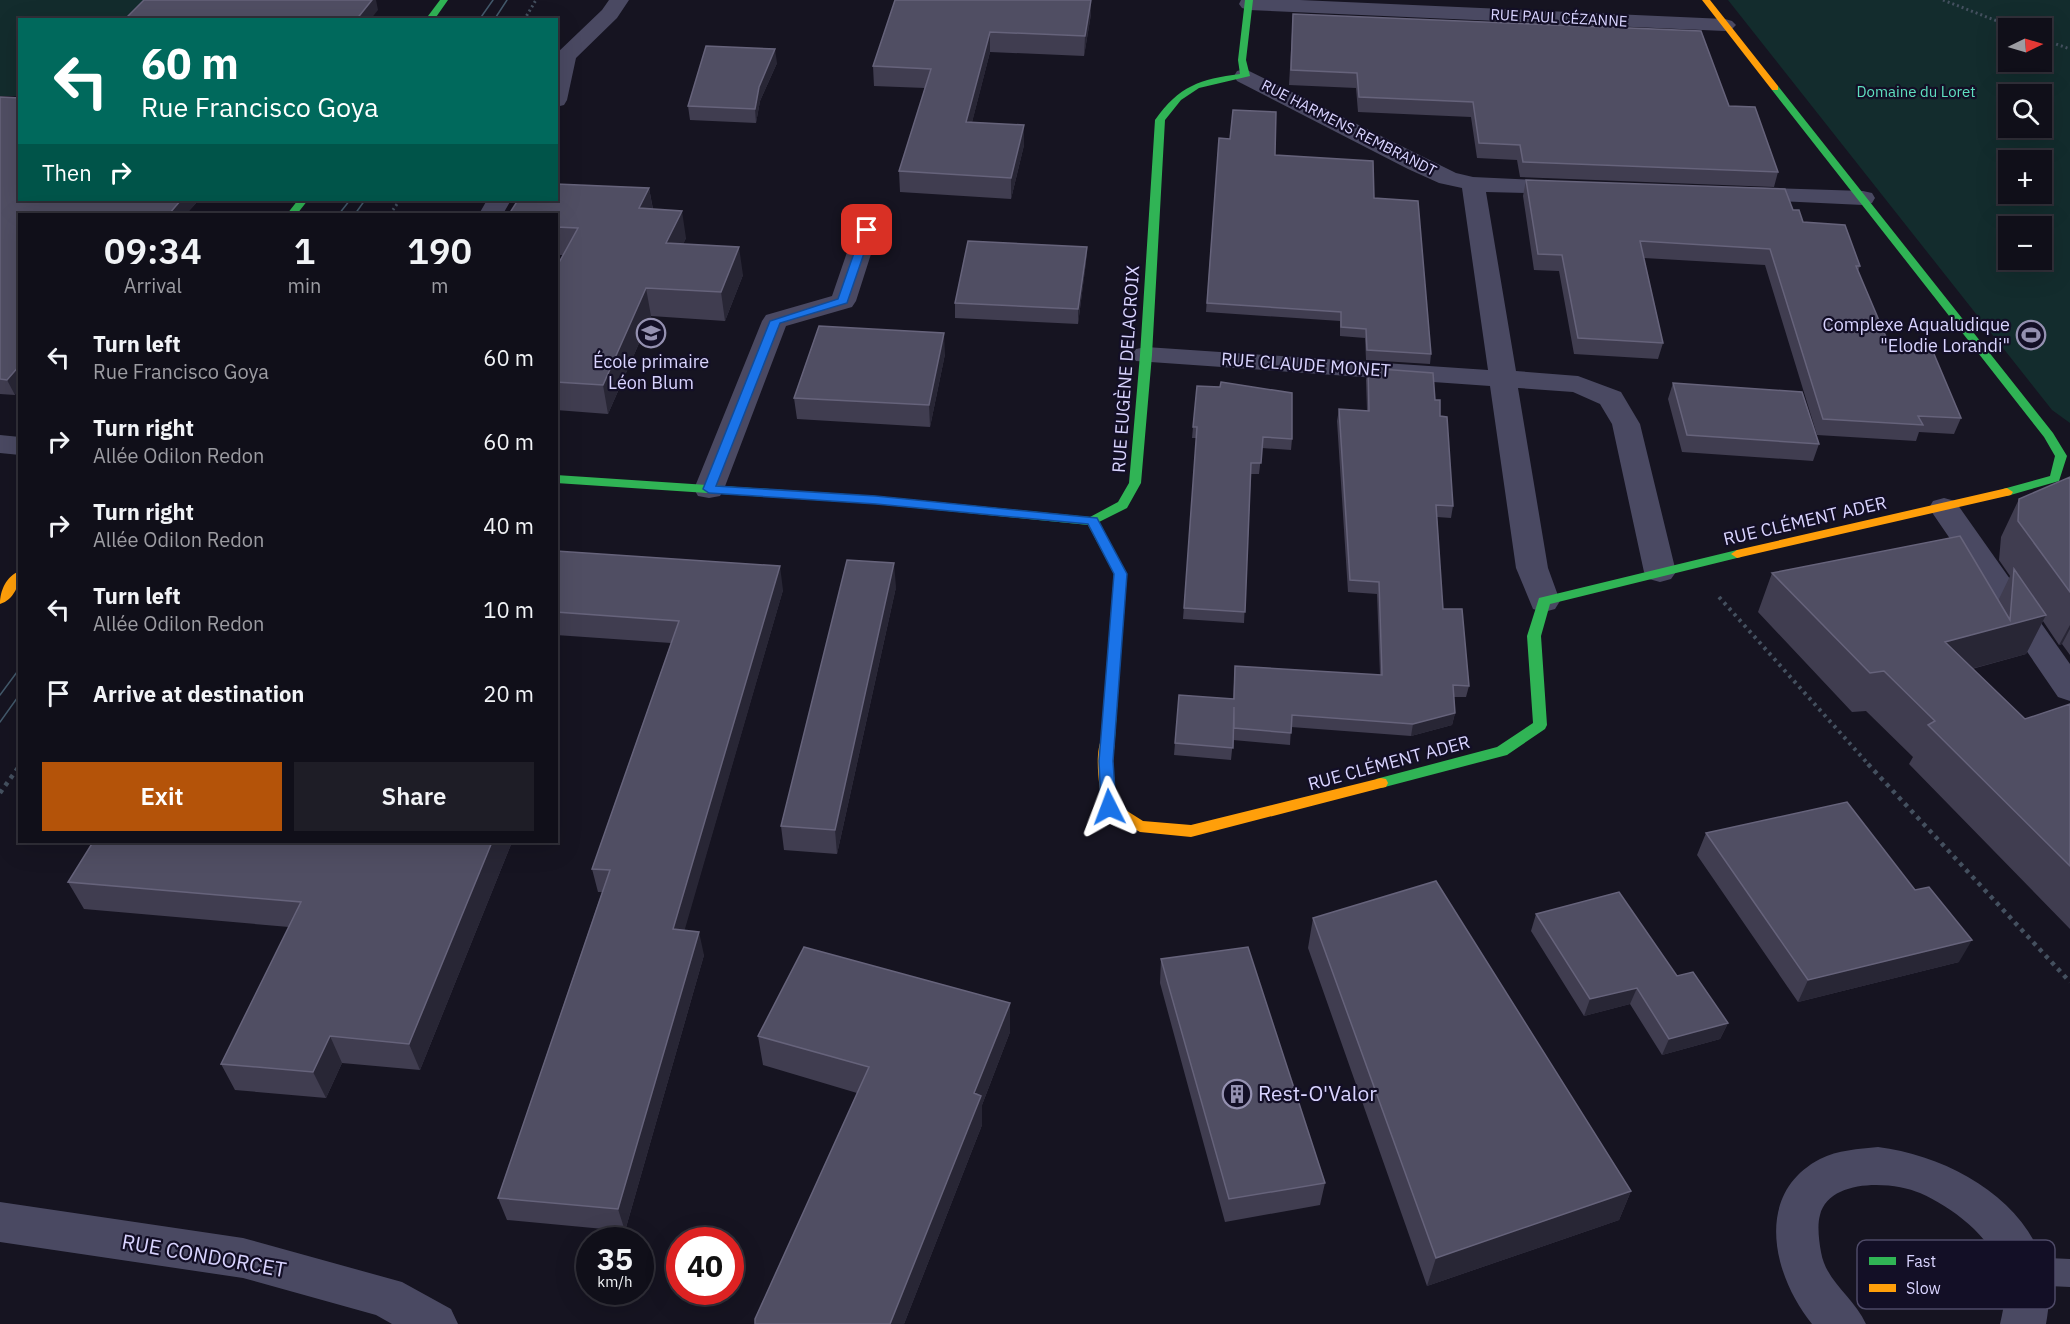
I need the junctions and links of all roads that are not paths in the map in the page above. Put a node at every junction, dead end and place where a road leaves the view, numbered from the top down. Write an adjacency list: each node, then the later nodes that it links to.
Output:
1 (619, 0): 8 (street)
2 (1706, 0): 6 (street, RUE CLÉMENT ADER)
3 (1249, 2): 6 (street, RUE PAUL CÉZANNE); 7 (street)
4 (453, 4): 5 (street)
5 (432, 18)
6 (1725, 25): 12 (street, RUE CLÉMENT ADER)
7 (1245, 76): 9 (street, RUE HARMENS REMBRANDT); 16 (street, RUE EUGÈNE DELACROIX)
8 (558, 90)
9 (1473, 184): 10 (street, RUE HARMENS REMBRANDT); 17 (street)
10 (1595, 188)
11 (1725, 194): 12 (street)
12 (1863, 198): 20 (street, RUE CLÉMENT ADER)
13 (302, 201): 14 (street)
14 (293, 213)
15 (867, 230): 22 (street)
16 (1146, 354): 17 (street, RUE CLAUDE MONET); 24 (street, RUE EUGÈNE DELACROIX)
17 (1502, 378): 25 (street); 28 (street)
18 (0, 444): 19 (street)
19 (18, 446)
20 (2065, 457): 23 (street, RUE CLÉMENT ADER)
21 (558, 479): 22 (street)
22 (709, 489): 24 (street)
23 (1944, 508): 25 (street, RUE CLÉMENT ADER); 29 (street)
24 (1092, 521): 28 (street, RUE CLÉMENT ADER)
25 (1660, 572): 28 (street, RUE CLÉMENT ADER)
26 (18, 578): 27 (street)
27 (0, 600)
28 (1544, 601)
29 (2070, 688)
30 (0, 1222): 36 (street, RUE CONDORCET)
31 (2008, 1240): 35 (street)
32 (2055, 1272): 33 (lane)
33 (2070, 1273)
34 (2026, 1309): 37 (street)
35 (1831, 1321)
36 (435, 1324)
37 (2023, 1324)

